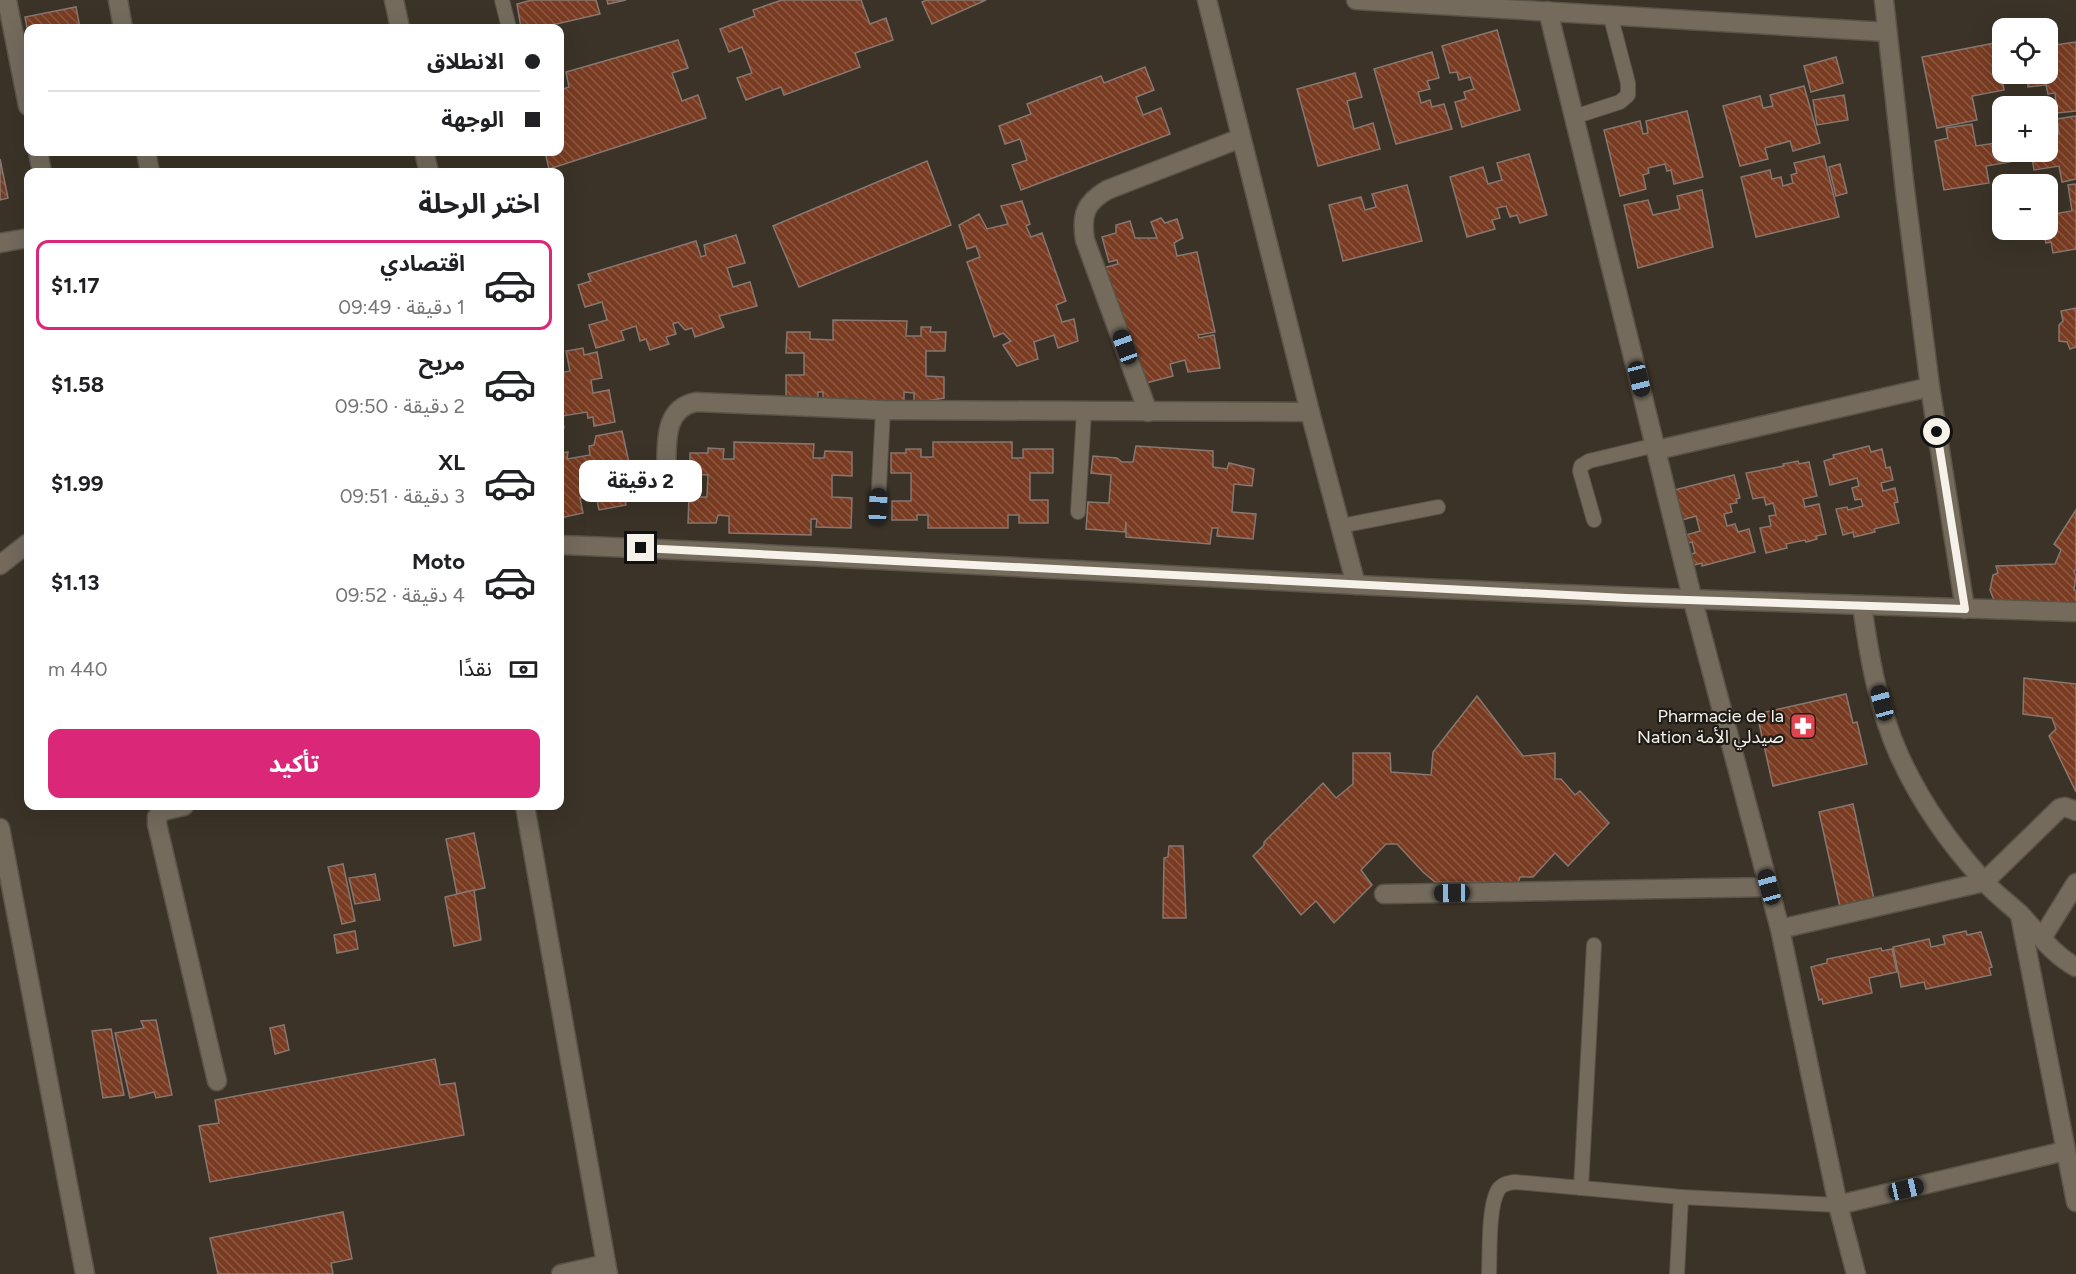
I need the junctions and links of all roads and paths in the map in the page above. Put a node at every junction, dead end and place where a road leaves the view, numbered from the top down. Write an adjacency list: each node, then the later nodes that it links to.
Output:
1 (7, 0): 14 (street)
2 (118, 0): 10 (street)
3 (394, 0): 11 (street)
4 (502, 0): 12 (lane)
5 (1207, 0): 16 (street)
6 (1356, 0): 8 (street)
7 (1884, 0): 13 (street)
8 (1548, 11): 9 (street); 15 (street)
9 (1610, 14): 13 (street); 15 (lane)
10 (122, 24)
11 (399, 24)
12 (507, 24)
13 (1887, 32): 19 (street)
14 (24, 86)
15 (1574, 117): 24 (street)
16 (1241, 138): 22 (street); 23 (street)
17 (24, 239): 18 (street)
18 (0, 243)
19 (1930, 387): 24 (street); 37 (street)
20 (883, 410): 21 (street); 25 (street); 26 (lane)
21 (1084, 412): 22 (street); 28 (lane)
22 (1148, 412): 23 (street)
23 (1310, 412): 30 (street)
24 (1656, 448): 29 (lane); 35 (street)
25 (666, 478)
26 (878, 506)
27 (1438, 507): 30 (lane)
28 (1078, 512)
29 (1594, 520)
30 (1341, 526): 34 (street)
31 (564, 545): 34 (street)
32 (24, 546): 33 (street)
33 (0, 565)
34 (1356, 585): 35 (street)
35 (1693, 601): 36 (street); 45 (street)
36 (1862, 605): 37 (street); 43 (street)
37 (1965, 609): 38 (street)
38 (2076, 612)
39 (166, 810): 52 (street)
40 (526, 810): 58 (street)
41 (2076, 811): 43 (street)
42 (0, 828): 59 (street)
43 (1984, 882): 47 (street); 48 (street)
44 (2076, 883): 49 (street)
45 (1769, 887): 46 (street); 48 (street)
46 (1384, 894)
47 (2020, 915): 49 (street); 53 (street)
48 (1780, 928): 57 (street)
49 (2042, 938): 51 (street)
50 (1594, 945): 54 (lane)
51 (2076, 967)
52 (217, 1081)
53 (2065, 1151): 56 (street); 57 (street)
54 (1581, 1188): 55 (lane); 61 (lane)
55 (1681, 1197): 57 (lane); 62 (lane)
56 (2076, 1202)
57 (1838, 1205): 63 (street)
58 (607, 1269): 60 (street)
59 (85, 1274)
60 (561, 1274)
61 (1489, 1274)
62 (1677, 1274)
63 (1856, 1274)

